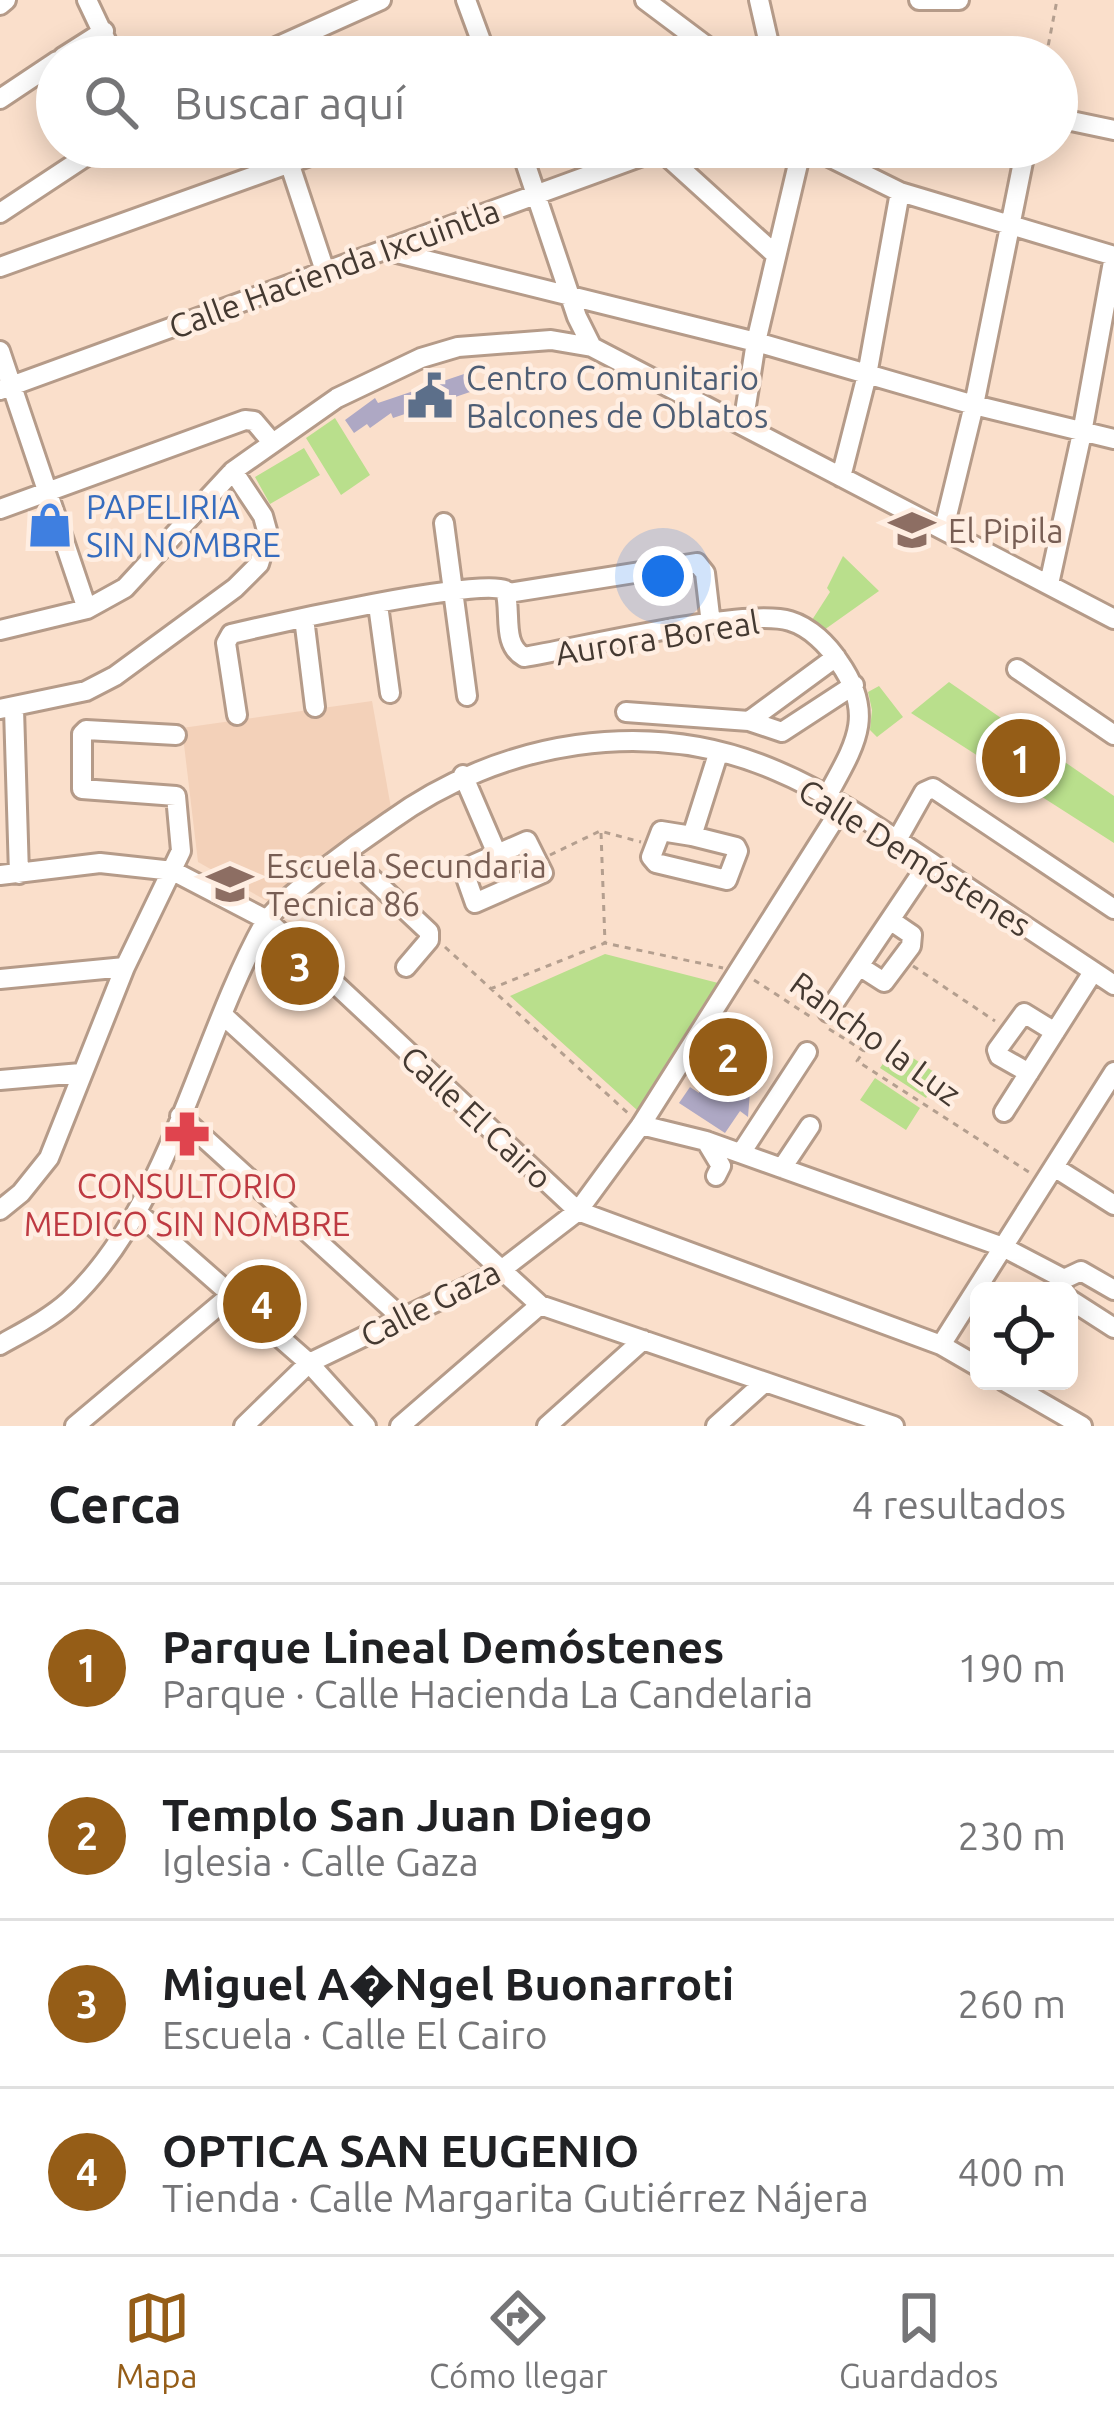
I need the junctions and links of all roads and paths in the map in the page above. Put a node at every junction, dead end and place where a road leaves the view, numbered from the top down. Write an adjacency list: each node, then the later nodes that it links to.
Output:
1 (87, 0): 9 (street)
2 (381, 0): 12 (street)
3 (466, 0): 13 (street)
4 (645, 0): 14 (street)
5 (759, 0): 15 (street)
6 (919, 0): 7 (street)
7 (959, 0)
8 (1057, 0): 16 (path)
9 (104, 31): 10 (street); 11 (street)
10 (96, 36)
11 (106, 36)
12 (301, 36)
13 (479, 36)
14 (693, 36)
15 (767, 36)
16 (1050, 36)
17 (36, 75): 18 (street)
18 (0, 99)
19 (1078, 122): 20 (street)
20 (1114, 130)
21 (68, 168): 32 (street)
22 (253, 168): 37 (street)
23 (290, 168): 38 (street)
24 (528, 168): 31 (street)
25 (607, 168): 31 (street, Calle Hacienda Ixcuintla)
26 (682, 168): 35 (street)
27 (800, 168): 35 (street)
28 (850, 168): 30 (street)
29 (1021, 168): 33 (street)
30 (900, 192): 33 (street); 45 (street)
31 (537, 194): 34 (street, Calle Hacienda Ixcuintla); 39 (street)
32 (0, 213)
33 (1007, 226): 36 (street); 47 (street)
34 (385, 250): 38 (street, Calle Hacienda Ixcuintla); 39 (street)
35 (776, 255): 42 (street)
36 (1114, 256): 49 (street)
37 (0, 267)
38 (326, 272): 46 (street, Calle Hacienda Ixcuintla)
39 (573, 295): 40 (street); 42 (street)
40 (577, 317): 41 (street); 43 (street)
41 (551, 340): 43 (street); 51 (street)
42 (756, 342): 45 (street); 48 (street)
43 (592, 347): 48 (street)
44 (0, 351): 46 (street)
45 (867, 375): 47 (street); 53 (street)
46 (6, 388): 54 (street)
47 (974, 405): 49 (street); 57 (street)
48 (743, 425): 53 (street)
49 (1082, 433): 50 (street); 58 (street)
50 (1114, 439)
51 (271, 441): 52 (street); 54 (street)
52 (233, 471): 62 (street); 73 (street)
53 (841, 477): 57 (street)
54 (48, 493): 55 (street); 62 (street)
55 (0, 509)
56 (444, 523): 59 (street)
57 (944, 527): 58 (street)
58 (1049, 584): 64 (street)
59 (453, 592): 60 (street); 61 (street); 71 (street)
60 (508, 592): 65 (street); 65 (street, Aurora Boreal)
61 (378, 605): 63 (street); 70 (street)
62 (87, 609): 66 (street)
63 (304, 618): 72 (street); 75 (street)
64 (1114, 619)
65 (711, 624): 67 (street, Aurora Boreal)
66 (0, 630)
67 (836, 657): 69 (street, Aurora Boreal); 76 (street)
68 (1017, 669): 78 (street)
69 (854, 685): 76 (street); 81 (street)
70 (390, 693)
71 (467, 696)
72 (314, 707)
73 (7, 709): 91 (street)
74 (626, 712): 76 (street)
75 (237, 715)
76 (749, 721)
77 (176, 735): 90 (street)
78 (1114, 735)
79 (718, 754): 80 (street, Calle Demóstenes); 81 (street, Calle Demóstenes); 83 (street)
80 (463, 775): 86 (street, Calle Demóstenes); 87 (street)
81 (834, 802): 84 (street, Calle Demóstenes); 101 (street, Calle Gaza)
82 (601, 831): 85 (path); 89 (path); 96 (path)
83 (692, 836): 85 (street); 85 (street)
84 (897, 839): 88 (street, Calle Demóstenes); 92 (street)
85 (655, 845)
86 (345, 853): 93 (street, Calle Demóstenes); 95 (street)
87 (497, 854): 89 (street); 89 (street)
88 (929, 862): 94 (street); 102 (street, Calle Demóstenes)
89 (540, 867)
90 (172, 871): 91 (street, Calle El Cairo); 93 (street, Calle El Cairo); 99 (street)
91 (9, 874)
92 (1114, 909)
93 (267, 920): 106 (street, Calle Demóstenes); 127 (street, Calle El Cairo)
94 (890, 920): 97 (street); 98 (street)
95 (430, 934): 100 (street); 105 (path)
96 (604, 943): 101 (path); 105 (path)
97 (902, 958): 98 (street); 108 (path)
98 (859, 966): 107 (street)
99 (125, 967): 103 (street); 112 (street)
100 (406, 967)
101 (740, 971): 107 (path, Rancho la Luz); 118 (street, Calle Gaza)
102 (1094, 971): 104 (street, Calle Demóstenes); 109 (street)
103 (0, 979)
104 (1114, 985)
105 (490, 988): 118 (path)
106 (224, 1016): 117 (street, Calle Demóstenes); 130 (street)
107 (822, 1019): 123 (path, Rancho la Luz)
108 (1011, 1031): 109 (street); 113 (street)
109 (1055, 1033): 113 (street)
110 (807, 1052): 121 (street)
111 (1114, 1072): 115 (street)
112 (80, 1073): 114 (street); 126 (street)
113 (1030, 1073): 116 (street)
114 (0, 1080)
115 (1107, 1097): 123 (street)
116 (1004, 1112)
117 (180, 1116): 128 (street, Calle Demóstenes); 137 (street)
118 (641, 1125): 120 (street); 127 (street, Calle Gaza)
119 (810, 1126): 122 (street)
120 (706, 1141): 121 (street); 124 (street)
121 (741, 1154): 122 (street)
122 (782, 1168): 129 (street)
123 (1049, 1174): 125 (street); 129 (street)
124 (716, 1176)
125 (1114, 1205)
126 (0, 1210)
127 (578, 1211): 130 (street, Calle Gaza); 141 (street, Calle El Cairo)
128 (136, 1212): 134 (street); 140 (street, Calle Demóstenes)
129 (1003, 1247): 131 (street); 141 (street)
130 (500, 1271): 135 (street); 137 (street, Calle Gaza)
131 (1057, 1282)
132 (1067, 1282): 133 (street)
133 (1114, 1290)
134 (230, 1295): 143 (street); 147 (street)
135 (540, 1305): 139 (street); 150 (street)
136 (1078, 1305): 138 (street)
137 (402, 1318): 143 (street, Calle Gaza)
138 (1114, 1328)
139 (643, 1340): 144 (street); 151 (street)
140 (0, 1345)
141 (941, 1345): 142 (street, Calle El Cairo)
142 (970, 1362)
143 (308, 1363): 148 (street, Calle Gaza); 149 (street)
144 (765, 1382): 146 (street); 152 (street)
145 (1020, 1390): 153 (street)
146 (887, 1425)
147 (75, 1426)
148 (244, 1426)
149 (366, 1426)
150 (400, 1426)
151 (547, 1426)
152 (716, 1426)
153 (1082, 1426)

